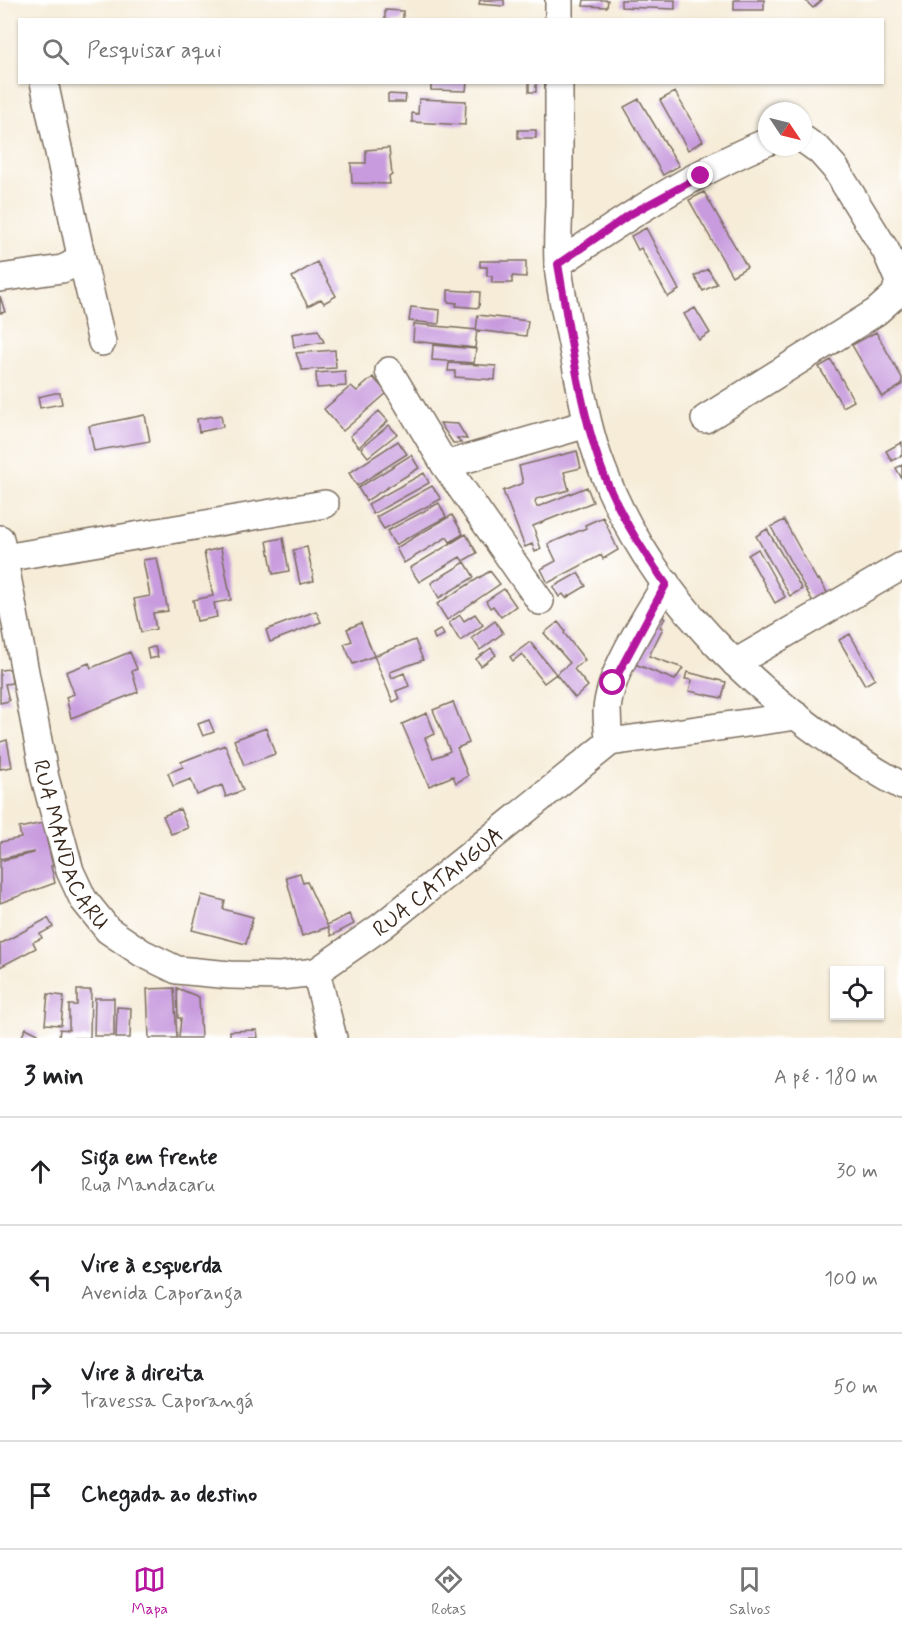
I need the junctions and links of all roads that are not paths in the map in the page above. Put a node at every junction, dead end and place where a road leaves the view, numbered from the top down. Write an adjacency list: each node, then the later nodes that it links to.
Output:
1 (559, 0): 2 (street)
2 (559, 18)
3 (44, 84): 7 (street)
4 (559, 84): 8 (street)
5 (812, 145): 12 (street)
6 (758, 146): 8 (street)
7 (80, 251): 9 (street); 10 (street)
8 (558, 264): 13 (street)
9 (0, 278)
10 (102, 342)
11 (389, 371): 14 (street)
12 (705, 419)
13 (587, 424): 14 (street); 18 (street)
14 (446, 465): 19 (street)
15 (325, 504): 16 (street)
16 (2, 549): 24 (street, RUA MANDACARU)
17 (902, 566): 20 (street)
18 (666, 584): 20 (street); 22 (street)
19 (540, 601)
20 (735, 663): 21 (street)
21 (797, 716): 22 (street); 23 (street)
22 (610, 742): 24 (street, RUA CATANGUA)
23 (902, 786)
24 (316, 972): 25 (street)
25 (333, 1038)

